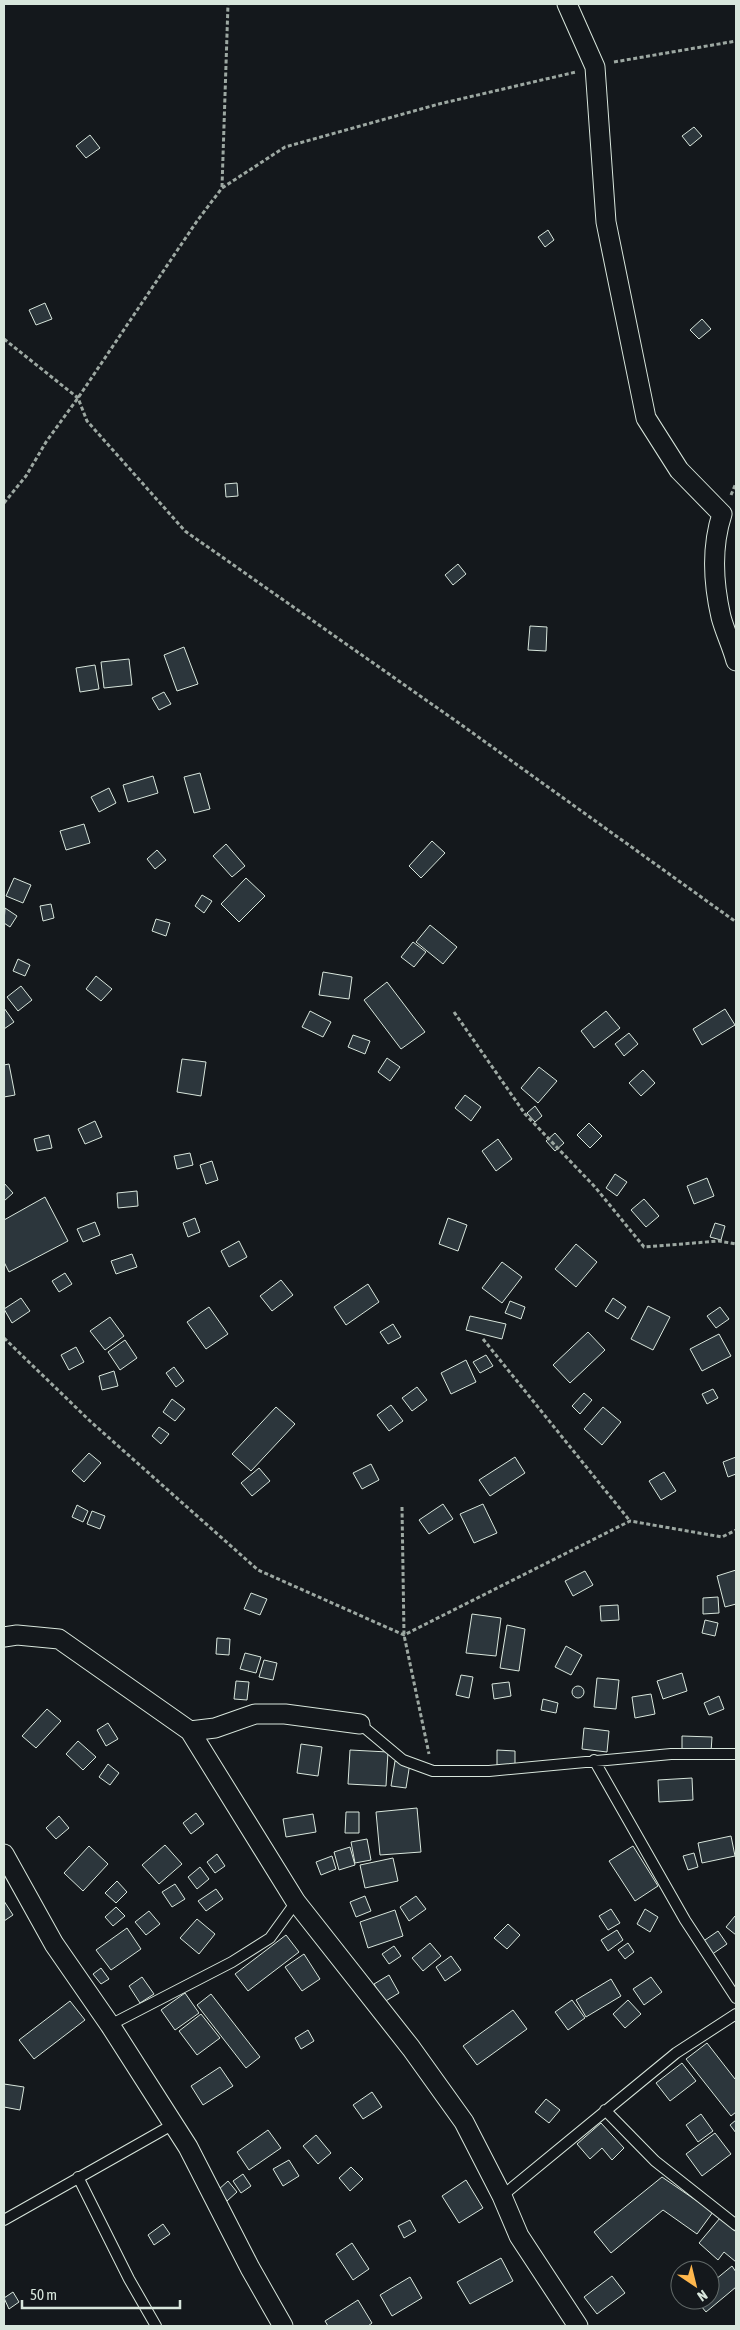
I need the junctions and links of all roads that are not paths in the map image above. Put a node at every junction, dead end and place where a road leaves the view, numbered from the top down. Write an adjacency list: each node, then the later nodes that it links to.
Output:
1 (567, 4): 2 (street)
2 (736, 661)
3 (4, 1636): 5 (street)
4 (360, 1724): 5 (street); 7 (lane)
5 (190, 1731): 9 (street)
6 (736, 1754): 7 (lane)
7 (594, 1760): 10 (lane)
8 (4, 1854): 12 (street)
9 (296, 1902): 12 (lane); 16 (street)
10 (736, 1998)
11 (736, 2014): 13 (lane)
12 (110, 2025): 14 (street)
13 (605, 2110): 16 (lane); 18 (lane)
14 (172, 2124): 15 (lane); 20 (street)
15 (78, 2177): 17 (lane); 19 (lane)
16 (502, 2196): 21 (street)
17 (4, 2220)
18 (736, 2225)
19 (156, 2326)
20 (283, 2326)
21 (578, 2326)

